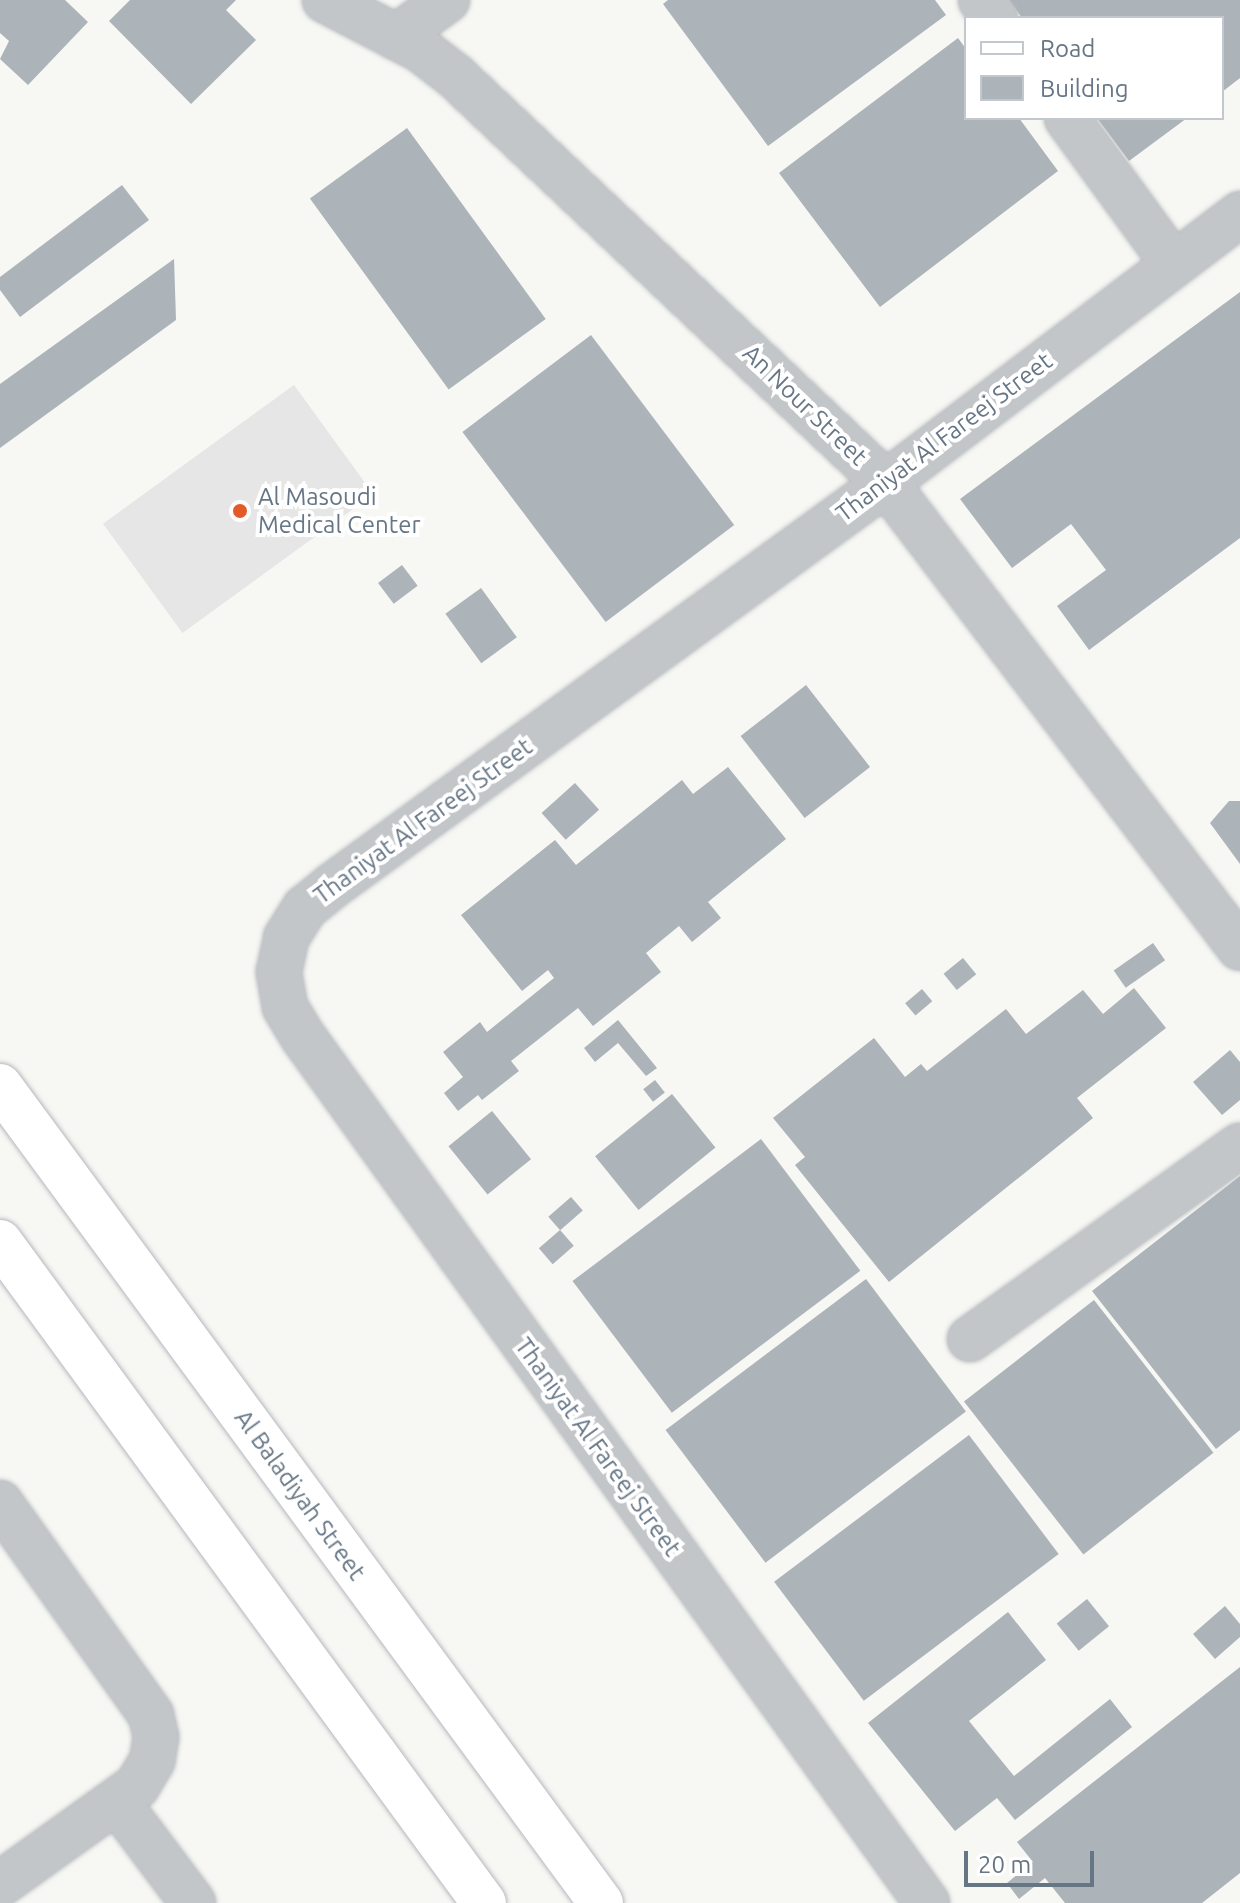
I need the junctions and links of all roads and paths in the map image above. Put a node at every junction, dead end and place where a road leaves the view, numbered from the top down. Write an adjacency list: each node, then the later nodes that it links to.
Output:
1 (325, 0): 5 (street, An Nour Street)
2 (447, 0): 5 (street)
3 (981, 0): 4 (street)
4 (993, 16)
5 (396, 37): 9 (street, An Nour Street)
6 (1068, 120): 8 (street)
7 (1240, 214): 8 (street, Thaniyat Al Fareej Street)
8 (1172, 262): 9 (street, Thaniyat Al Fareej Street)
9 (886, 483): 10 (street, An Nour Street); 21 (street, Thaniyat Al Fareej Street)
10 (1240, 948)
11 (0, 1086): 20 (main road, Al Baladiyah Street)
12 (1240, 1146): 14 (street)
13 (0, 1242): 19 (main road)
14 (970, 1339)
15 (0, 1503): 16 (street)
16 (118, 1803): 17 (street); 18 (street)
17 (0, 1884)
18 (193, 1903)
19 (484, 1903)
20 (601, 1903)
21 (927, 1903)

